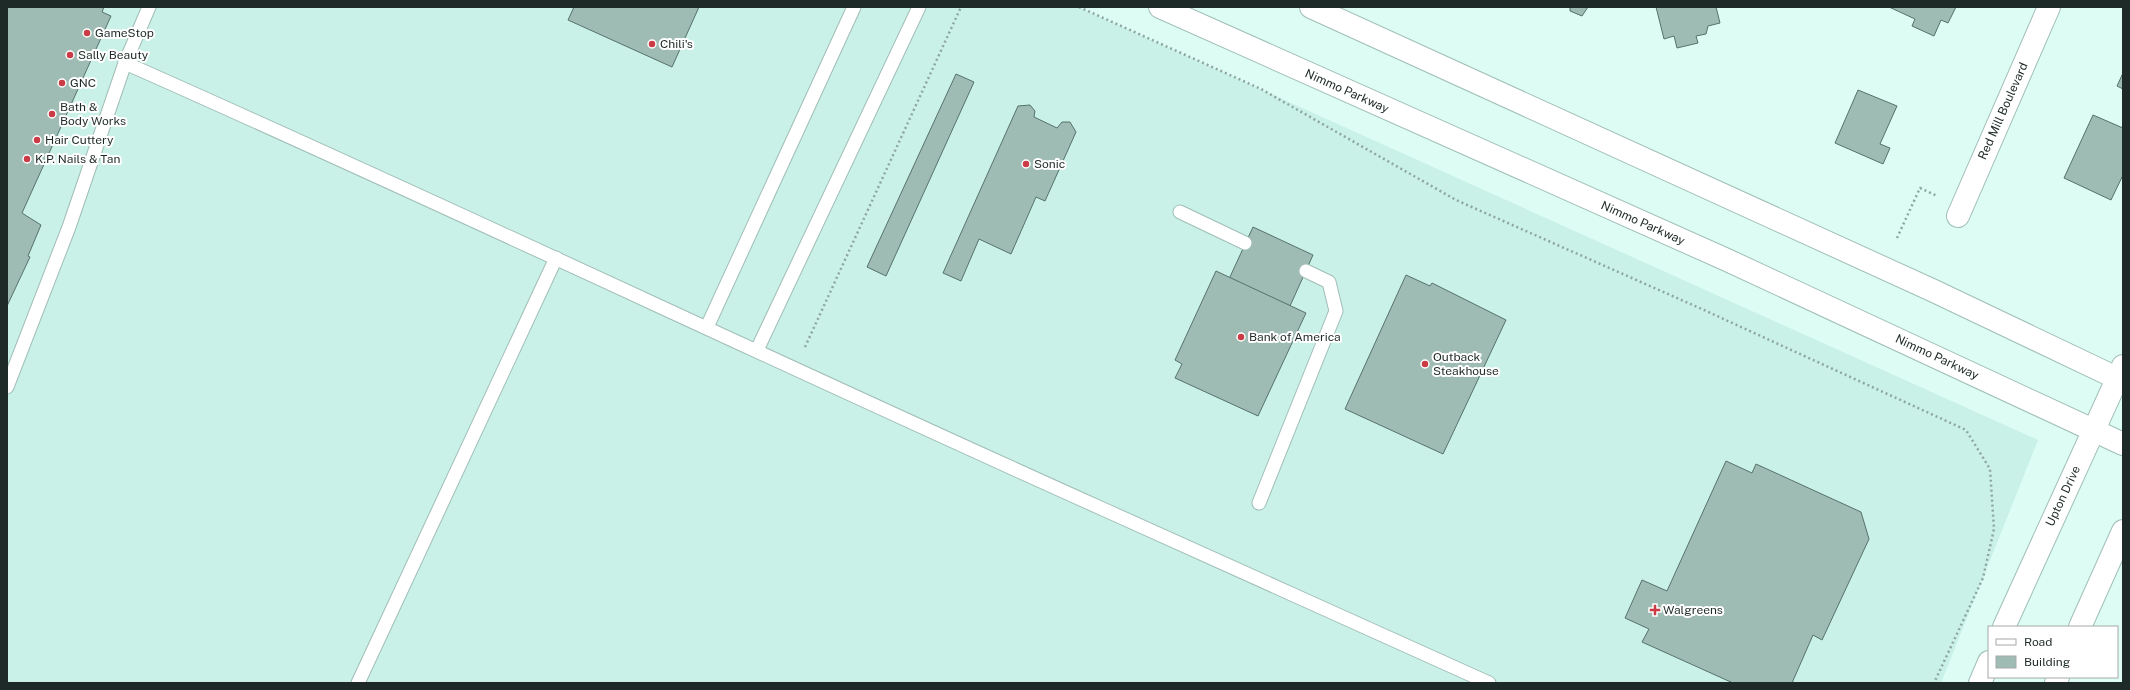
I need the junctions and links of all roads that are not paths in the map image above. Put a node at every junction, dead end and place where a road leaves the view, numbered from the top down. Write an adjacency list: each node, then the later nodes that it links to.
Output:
1 (149, 7): 7 (lane)
2 (854, 7): 13 (lane)
3 (919, 7): 14 (lane)
4 (1160, 7): 17 (main road, Nimmo Parkway)
5 (1311, 7): 15 (main road)
6 (2049, 7): 9 (main road, Red Mill Boulevard)
7 (125, 63): 11 (lane); 16 (lane)
8 (1180, 212): 10 (lane)
9 (1959, 212)
10 (1245, 243)
11 (556, 258): 13 (lane); 24 (lane)
12 (1306, 271): 19 (lane)
13 (707, 327): 14 (lane)
14 (757, 350): 25 (lane)
15 (2121, 375): 17 (main road, Upton Drive)
16 (7, 387)
17 (2093, 430): 18 (main road, Nimmo Parkway); 21 (main road, Upton Drive)
18 (2123, 444)
19 (1259, 503)
20 (2123, 530): 22 (main road)
21 (2004, 626)
22 (2080, 626)
23 (1988, 664): 26 (main road)
24 (358, 683)
25 (1489, 683)
26 (1980, 683)

